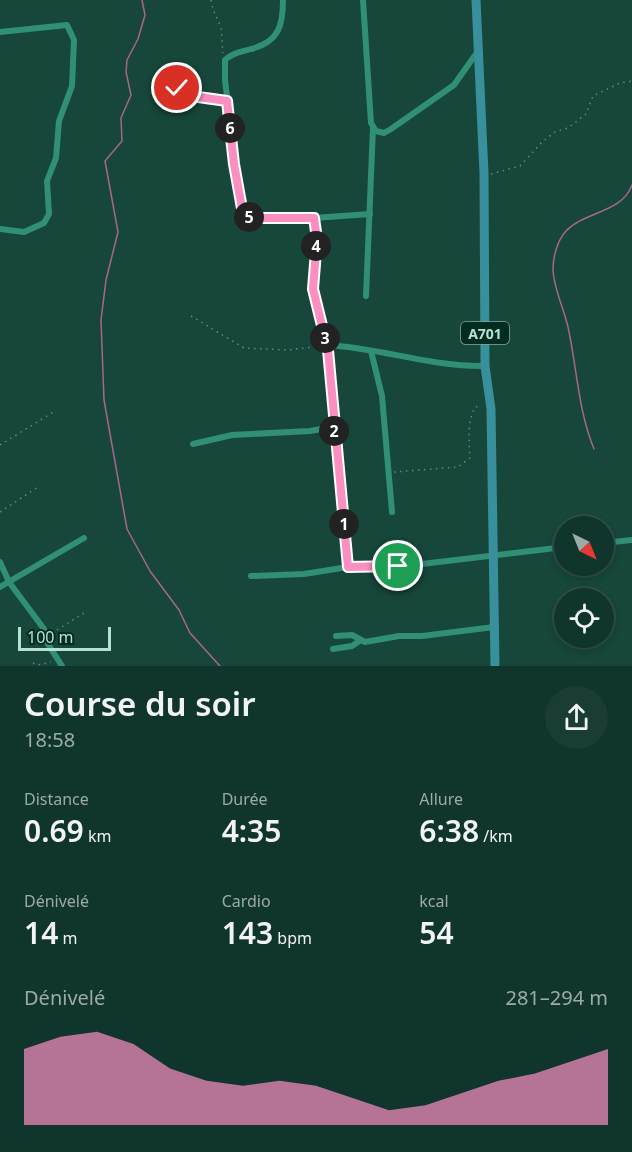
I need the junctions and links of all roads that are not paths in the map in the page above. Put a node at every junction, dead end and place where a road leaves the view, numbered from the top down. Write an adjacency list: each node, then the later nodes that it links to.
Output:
1 (283, 0): 8 (street)
2 (363, 0): 6 (street)
3 (476, 0): 5 (main road, A701)
4 (0, 32): 9 (street)
5 (478, 50): 6 (street); 13 (main road, A701)
6 (373, 128): 7 (street)
7 (370, 214): 8 (street); 10 (street)
8 (314, 218): 11 (street)
9 (0, 229)
10 (366, 296)
11 (327, 345): 12 (street); 14 (street)
12 (371, 351): 13 (street); 16 (street)
13 (485, 366): 21 (main road, A701)
14 (333, 427): 15 (street); 23 (street)
15 (193, 444)
16 (392, 512)
17 (84, 538): 25 (street)
18 (632, 540): 19 (street)
19 (614, 542)
20 (554, 548): 21 (street)
21 (494, 554): 23 (street); 27 (main road, A701)
22 (0, 562): 25 (street)
23 (348, 567): 24 (street)
24 (251, 576)
25 (9, 582): 26 (street); 31 (street)
26 (0, 587)
27 (494, 627): 29 (street); 32 (main road, A701)
28 (336, 636): 29 (street)
29 (361, 640): 30 (street)
30 (333, 649)
31 (62, 666)
32 (495, 666)

